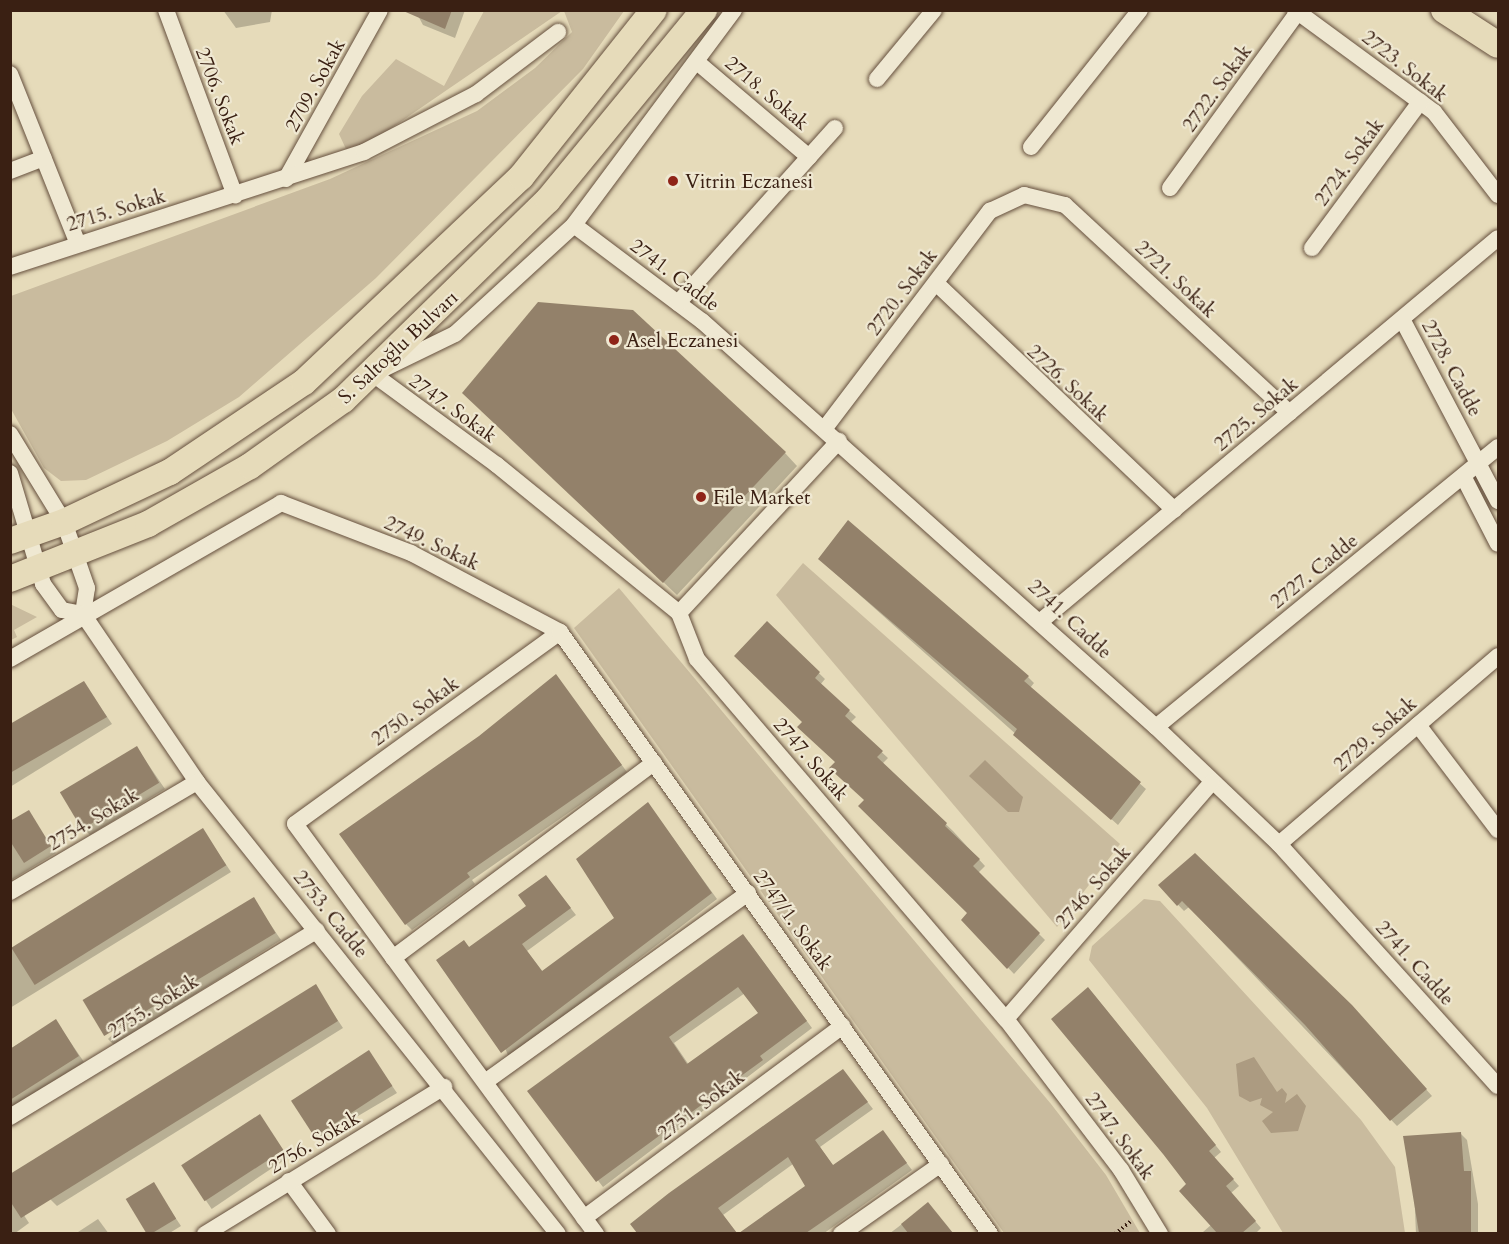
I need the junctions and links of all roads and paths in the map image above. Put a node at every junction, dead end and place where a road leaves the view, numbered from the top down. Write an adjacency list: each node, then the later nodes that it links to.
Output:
1 (166, 10): 25 (street, 2706. Sokak)
2 (380, 10): 21 (street, 2709. Sokak)
3 (654, 10): 45 (main road, S. Saltoğlu Bulvarı)
4 (704, 10): 34 (main road, S. Saltoğlu Bulvarı)
5 (734, 10): 12 (street)
6 (934, 10): 14 (street)
7 (1140, 10): 17 (street)
8 (1444, 10): 11 (main road)
9 (1297, 11): 15 (street, 2723. Sokak); 22 (street, 2722. Sokak)
10 (558, 32): 21 (street, 2715. Sokak)
11 (1498, 45)
12 (697, 62): 18 (street, 2718. Sokak); 26 (street)
13 (10, 74): 19 (street)
14 (877, 79)
15 (1420, 102): 24 (street, 2723. Sokak); 29 (street, 2724. Sokak)
16 (835, 128): 18 (street)
17 (1031, 147)
18 (809, 157): 32 (street)
19 (44, 158): 20 (street); 28 (street)
20 (10, 171)
21 (286, 179): 25 (street, 2715. Sokak)
22 (1170, 188)
23 (1024, 195): 31 (street, 2720. Sokak); 35 (street, 2721. Sokak)
24 (1498, 195)
25 (236, 196): 28 (street, 2715. Sokak)
26 (574, 225): 32 (street, 2741. Cadde); 34 (street)
27 (1498, 238): 33 (street, 2725. Sokak)
28 (78, 244): 30 (street, 2715. Sokak)
29 (1312, 248)
30 (10, 267)
31 (936, 283): 36 (street, 2720. Sokak); 44 (street, 2726. Sokak)
32 (678, 303): 36 (street, 2741. Cadde)
33 (1402, 319): 35 (street, 2725. Sokak); 40 (street, 2728. Cadde)
34 (373, 374): 48 (main road, S. Saltoğlu Bulvarı); 51 (street, 2747. Sokak)
35 (1290, 413): 44 (street, 2725. Sokak)
36 (825, 428): 38 (street, 2741. Cadde)
37 (10, 434): 45 (street)
38 (839, 441): 51 (street); 53 (street, 2741. Cadde)
39 (1498, 447): 40 (street, 2727. Cadde)
40 (1479, 463): 42 (street, 2727. Cadde); 43 (street, 2728. Cadde)
41 (10, 473): 46 (street)
42 (1463, 476): 47 (street); 58 (street, 2727. Cadde)
43 (1498, 501)
44 (1174, 510): 53 (street, 2725. Sokak)
45 (64, 522): 46 (main road, S. Saltoğlu Bulvarı); 48 (street)
46 (20, 538): 49 (street)
47 (1498, 544)
48 (75, 557): 49 (main road, S. Saltoğlu Bulvarı); 52 (street)
49 (37, 571): 50 (main road, S. Saltoğlu Bulvarı); 52 (street)
50 (10, 579)
51 (679, 613): 68 (street, 2747. Sokak)
52 (83, 614): 54 (street, 2749. Sokak); 56 (street); 60 (street, 2753. Cadde)
53 (1041, 621): 58 (street, 2741. Cadde)
54 (560, 632): 59 (street, 2747/1. Sokak); 67 (street, 2750. Sokak)
55 (1498, 656): 57 (street, 2729. Sokak)
56 (10, 659)
57 (1418, 725): 62 (street); 63 (street, 2729. Sokak)
58 (1156, 727): 61 (street, 2741. Cadde)
59 (654, 763): 65 (street, 2747/1. Sokak); 67 (street)
60 (197, 782): 64 (street, 2754. Sokak); 66 (street, 2753. Cadde)
61 (1211, 783): 63 (street, 2741. Cadde); 68 (street, 2746. Sokak)
62 (1498, 830)
63 (1279, 844): 71 (street, 2741. Cadde)
64 (10, 892)
65 (747, 893): 69 (street, 2747/1. Sokak); 70 (street)
66 (316, 930): 72 (street, 2753. Cadde); 73 (street, 2755. Sokak)
67 (393, 958): 70 (street)
68 (1006, 1019): 83 (street, 2747. Sokak)
69 (843, 1026): 74 (street, 2747/1. Sokak); 76 (street, 2751. Sokak)
70 (485, 1082): 76 (street)
71 (1498, 1086)
72 (444, 1087): 75 (street, 2756. Sokak); 79 (street, 2753. Cadde)
73 (10, 1117)
74 (941, 1164): 81 (street); 82 (street, 2747/1. Sokak)
75 (289, 1181): 77 (street, 2756. Sokak); 78 (street)
76 (584, 1218): 80 (street)
77 (205, 1233)
78 (328, 1233)
79 (558, 1233)
80 (596, 1233)
81 (841, 1233)
82 (990, 1233)
83 (1160, 1233)

